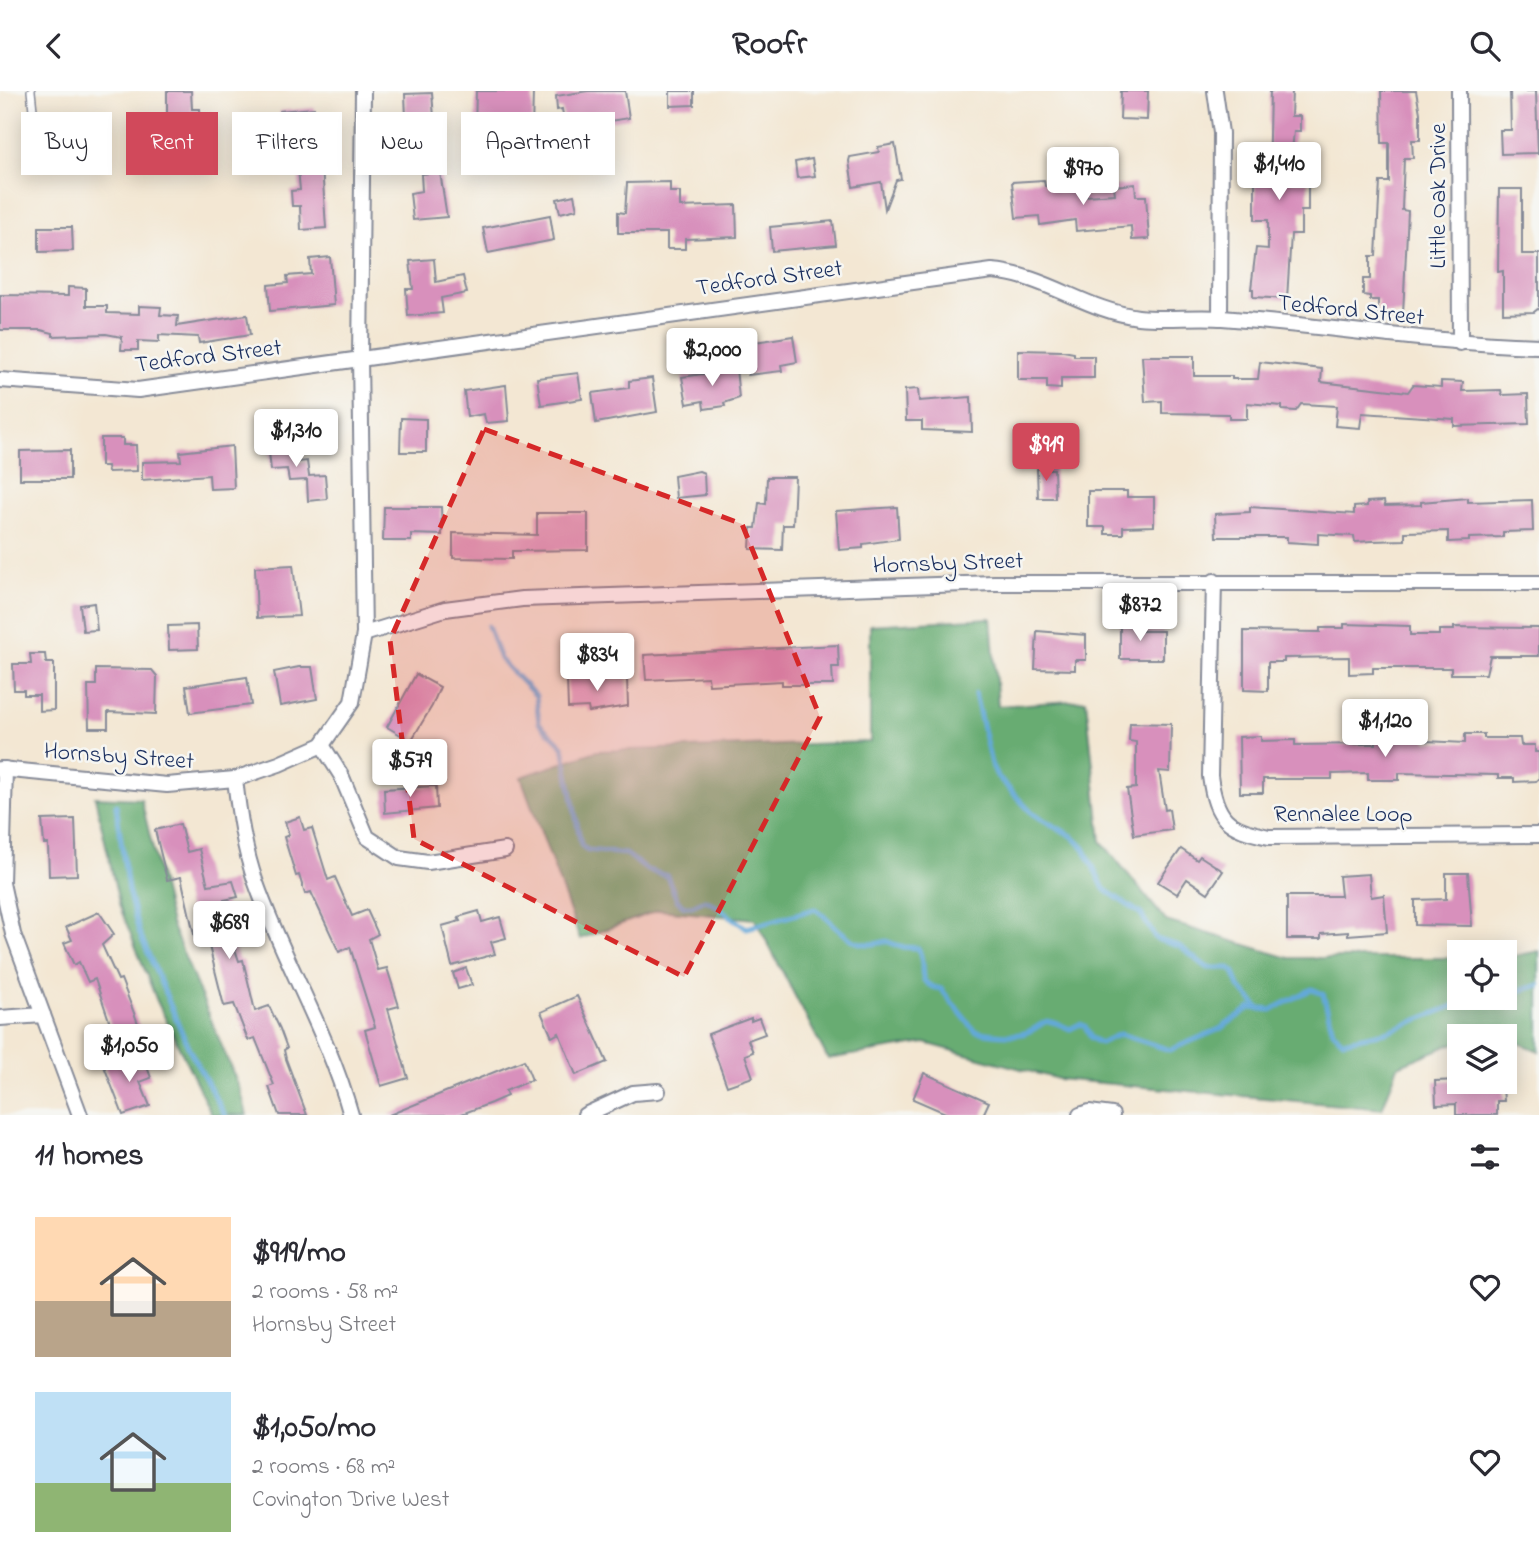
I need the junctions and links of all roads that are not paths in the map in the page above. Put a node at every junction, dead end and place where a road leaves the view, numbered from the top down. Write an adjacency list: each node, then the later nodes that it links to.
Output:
1 (31, 91): 5 (lane)
2 (363, 91): 9 (street)
3 (1215, 91): 6 (street)
4 (1460, 91): 7 (street, Little Oak Drive)
5 (33, 110)
6 (1220, 318): 7 (street, Tedford Street); 9 (street, Tedford Street)
7 (1460, 344): 8 (street, Tedford Street)
8 (1539, 346)
9 (360, 357): 10 (street, Tedford Street); 13 (street)
10 (0, 380)
11 (1214, 581): 12 (street, Hornsby Street); 13 (street, Hornsby Street); 17 (street, Rennalee Loop)
12 (1539, 583)
13 (364, 634): 14 (street)
14 (323, 745): 16 (street, Hornsby Street); 18 (street)
15 (2, 769): 16 (street, Hornsby Street); 19 (street)
16 (235, 779): 23 (street)
17 (1539, 835)
18 (505, 850)
19 (43, 1015): 20 (street); 22 (street)
20 (0, 1018)
21 (658, 1091): 24 (street)
22 (80, 1115)
23 (351, 1115)
24 (585, 1115)
25 (1080, 1115): 26 (street)
26 (1112, 1115)

